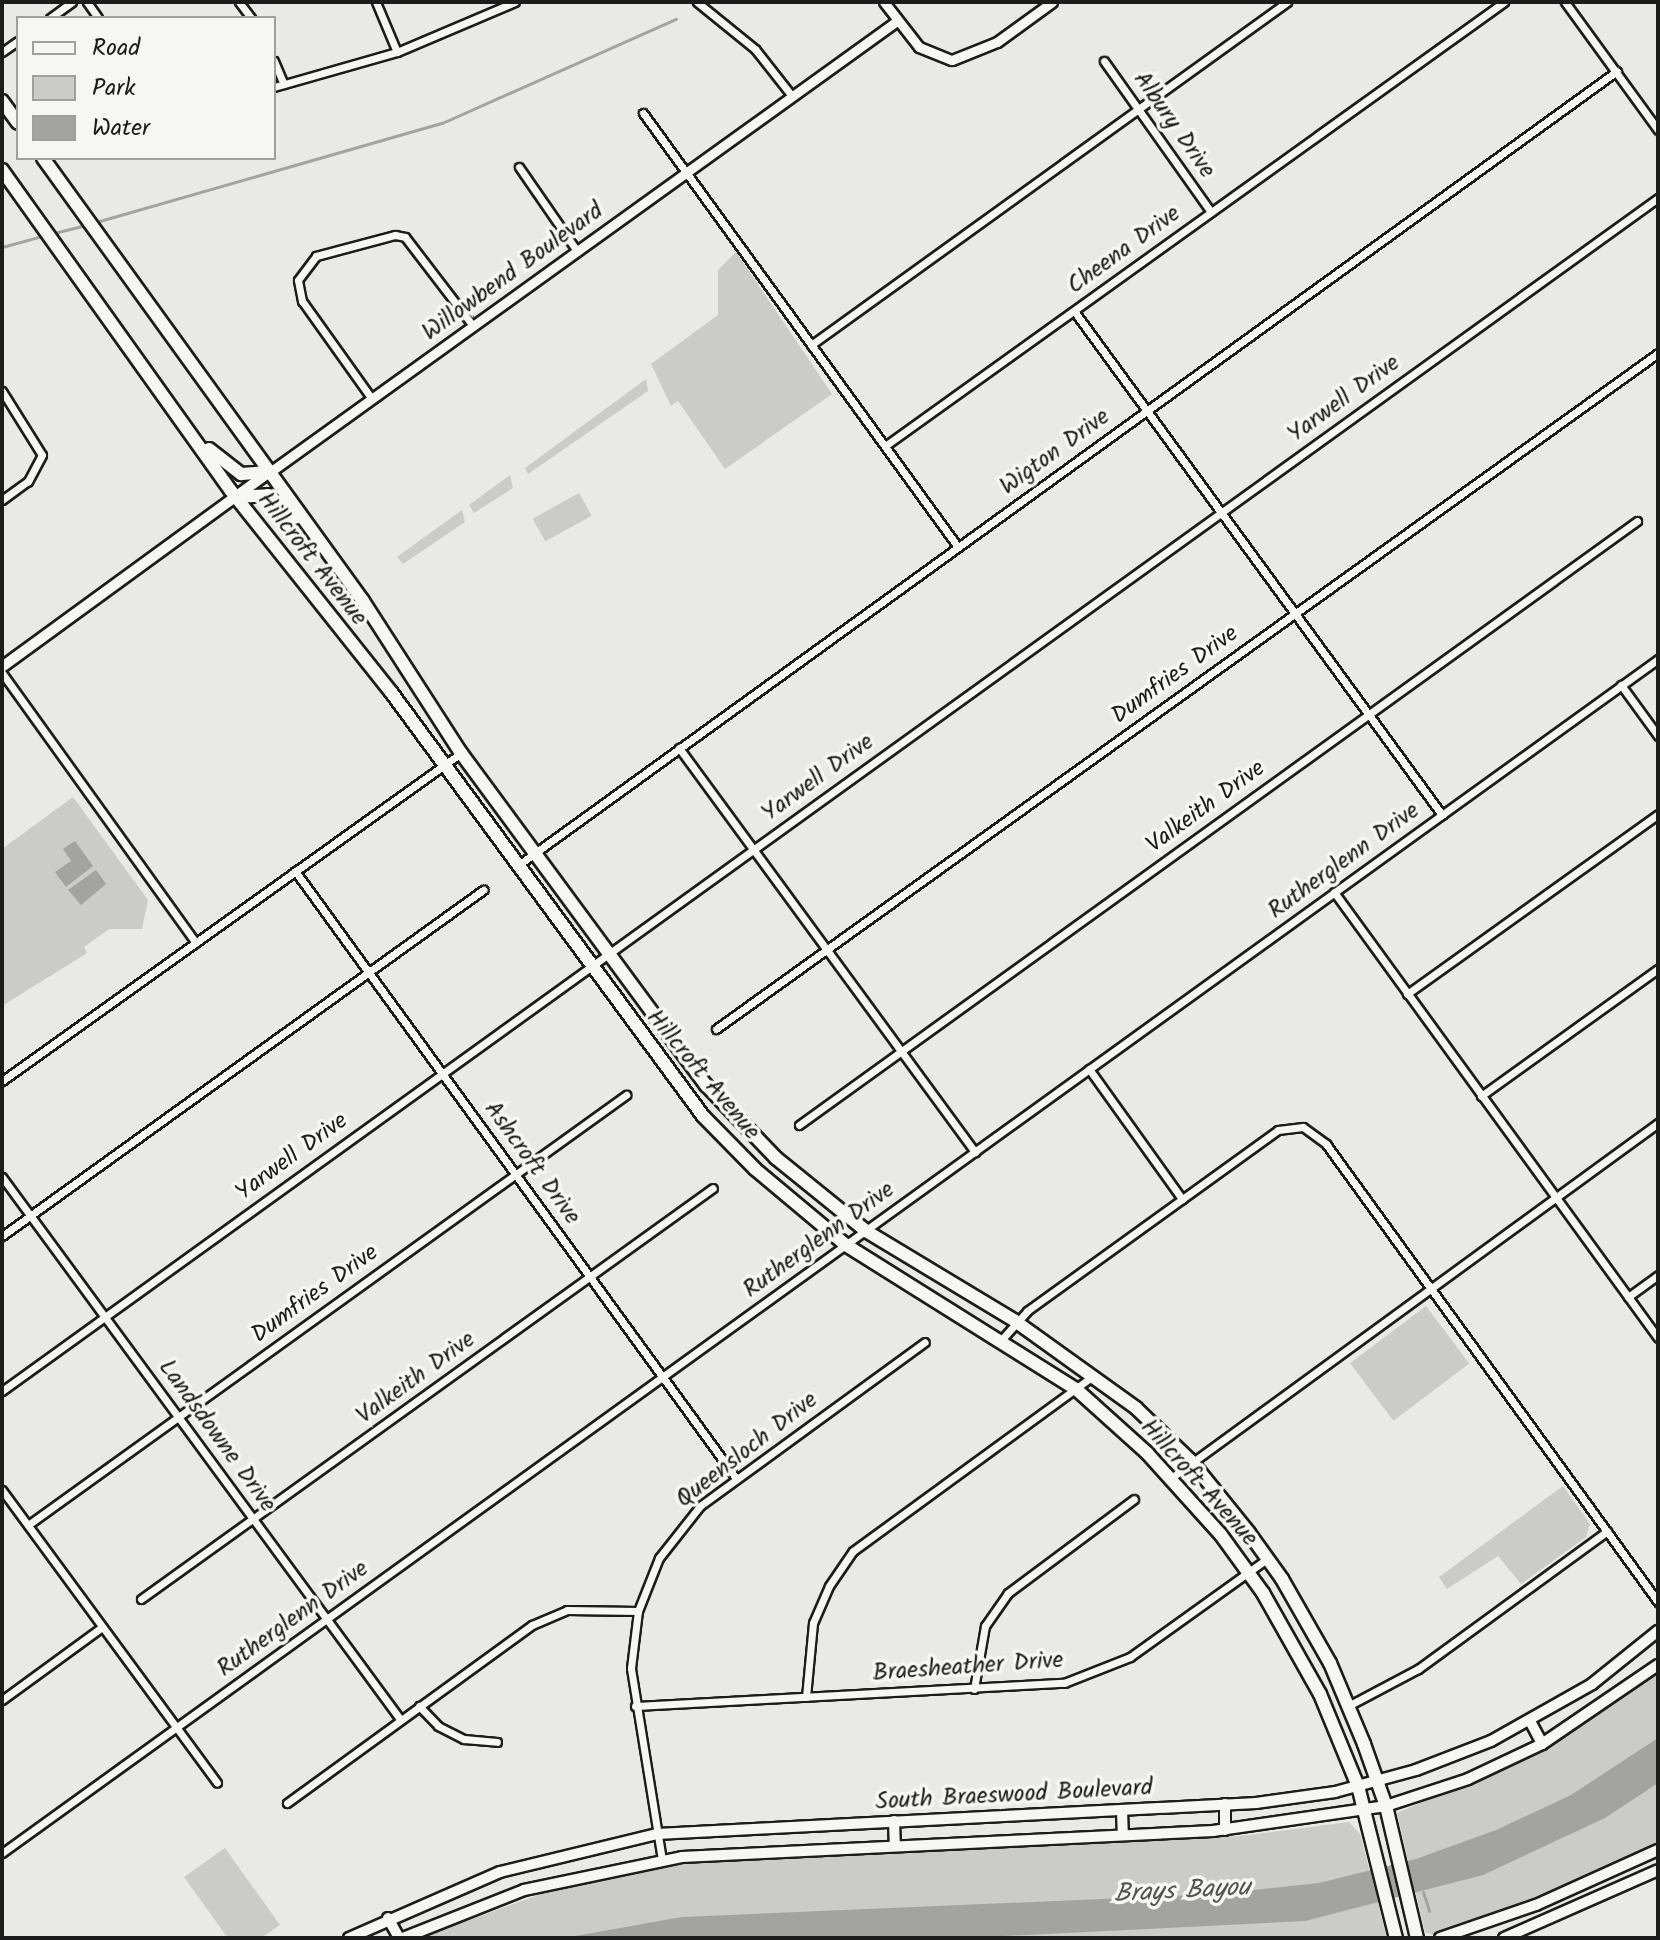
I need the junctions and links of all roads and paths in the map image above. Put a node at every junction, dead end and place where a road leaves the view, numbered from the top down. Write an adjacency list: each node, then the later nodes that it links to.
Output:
1 (72, 2): 10 (street)
2 (376, 2): 12 (street)
3 (515, 2): 12 (street)
4 (697, 2): 18 (street)
5 (884, 2): 11 (street)
6 (1052, 2): 11 (street)
7 (1287, 2): 20 (street)
8 (1504, 2): 29 (street, Cheena Drive)
9 (1565, 2): 15 (street)
10 (53, 16)
11 (897, 21): 18 (street, Willowbend Boulevard)
12 (397, 52): 16 (street)
13 (1104, 61): 20 (street, Albury Drive)
14 (276, 66): 16 (street)
15 (1617, 71): 23 (street); 37 (street, Wigton Drive)
16 (284, 84): 17 (street)
17 (276, 86)
18 (792, 96): 27 (street, Willowbend Boulevard)
19 (2, 101): 22 (main road)
20 (1138, 109): 29 (street, Albury Drive); 33 (street)
21 (643, 113): 27 (street)
22 (16, 120)
23 (1658, 130)
24 (44, 160): 40 (main road, Hillcroft Avenue)
25 (519, 167): 30 (street)
26 (2, 170): 38 (main road, Hillcroft Avenue)
27 (686, 173): 30 (street, Willowbend Boulevard); 33 (street)
28 (1658, 198): 43 (street, Yarwell Drive)
29 (1211, 212): 31 (street, Cheena Drive)
30 (577, 251): 32 (street, Willowbend Boulevard)
31 (1074, 311): 37 (street); 39 (street, Cheena Drive)
32 (473, 326): 36 (street, Willowbend Boulevard); 36 (street)
33 (811, 345): 39 (street)
34 (1658, 353): 47 (street, Dumfries Drive)
35 (2, 391): 42 (street)
36 (372, 399): 40 (street, Willowbend Boulevard)
37 (1147, 411): 43 (street); 46 (street, Wigton Drive)
38 (184, 424): 40 (main road); 41 (main road, Hillcroft Avenue)
39 (885, 446): 46 (street)
40 (270, 472): 41 (main road, Willowbend Boulevard); 45 (main road, Hillcroft Avenue)
41 (235, 497): 45 (main road); 49 (main road, Willowbend Boulevard); 55 (main road, Hillcroft Avenue)
42 (2, 500)
43 (1221, 513): 47 (street); 58 (street, Yarwell Drive)
44 (1637, 521): 51 (street, Valkeith Drive)
45 (319, 540): 54 (main road, Hillcroft Avenue)
46 (958, 547): 53 (street, Wigton Drive)
47 (1295, 614): 51 (street); 65 (street, Dumfries Drive)
48 (1658, 659): 50 (street, Rutherglenn Drive)
49 (2, 670): 64 (street)
50 (1621, 685): 52 (street); 57 (street, Rutherglenn Drive)
51 (1368, 715): 57 (street); 72 (street, Valkeith Drive)
52 (1658, 736)
53 (679, 748): 58 (street); 59 (street, Wigton Drive)
54 (461, 753): 55 (street); 59 (main road, Hillcroft Avenue)
55 (444, 766): 60 (main road, Hillcroft Avenue); 61 (street)
56 (1658, 814): 70 (street)
57 (1442, 815): 63 (street, Rutherglenn Drive)
58 (754, 849): 65 (street); 66 (street, Yarwell Drive)
59 (535, 852): 60 (street, Wigton Drive); 66 (main road, Hillcroft Avenue)
60 (517, 866): 67 (main road, Hillcroft Avenue)
61 (295, 871): 64 (street); 69 (street, Ashcroft Drive)
62 (483, 890): 69 (street)
63 (1334, 892): 70 (street); 73 (street, Rutherglenn Drive)
64 (196, 943): 75 (street)
65 (825, 949): 71 (street, Dumfries Drive); 72 (street)
66 (608, 954): 67 (street, Yarwell Drive); 87 (main road, Hillcroft Avenue)
67 (589, 968): 74 (street, Yarwell Drive); 89 (main road, Hillcroft Avenue)
68 (1658, 969): 77 (street)
69 (369, 972): 74 (street, Ashcroft Drive); 86 (street)
70 (1407, 994): 77 (street)
71 (716, 1029)
72 (900, 1052): 79 (street, Valkeith Drive); 80 (street)
73 (1089, 1069): 80 (street, Rutherglenn Drive); 85 (street)
74 (442, 1074): 81 (street, Ashcroft Drive); 94 (street, Yarwell Drive)
75 (2, 1081)
76 (626, 1095): 81 (street, Dumfries Drive)
77 (1481, 1096): 84 (street)
78 (1658, 1123): 84 (street)
79 (799, 1125)
80 (975, 1152): 87 (street, Rutherglenn Drive)
81 (516, 1174): 91 (street, Ashcroft Drive); 103 (street, Dumfries Drive)
82 (2, 1177): 86 (street, Landsdowne Drive)
83 (713, 1188): 91 (street, Valkeith Drive)
84 (1555, 1197): 92 (street); 93 (street)
85 (1182, 1199): 92 (street); 95 (street)
86 (30, 1216): 88 (street); 94 (street, Landsdowne Drive)
87 (866, 1231): 89 (street, Rutherglenn Drive); 95 (main road, Hillcroft Avenue)
88 (2, 1236)
89 (846, 1245): 96 (main road, Hillcroft Avenue); 100 (street, Rutherglenn Drive)
90 (1658, 1275): 93 (street)
91 (590, 1277): 100 (street, Ashcroft Drive); 109 (street, Valkeith Drive)
92 (1430, 1287): 104 (street); 111 (street)
93 (1628, 1297): 97 (street)
94 (105, 1317): 102 (street, Yarwell Drive); 103 (street, Landsdowne Drive)
95 (1015, 1321): 96 (street); 99 (main road, Hillcroft Avenue)
96 (1003, 1338): 101 (main road, Hillcroft Avenue)
97 (1658, 1338)
98 (925, 1342): 105 (street, Queensloch Drive)
99 (1094, 1376): 101 (street); 104 (main road, Hillcroft Avenue)
100 (663, 1377): 105 (street, Ashcroft Drive); 117 (street, Rutherglenn Drive)
101 (1076, 1389): 106 (main road, Hillcroft Avenue); 124 (street)
102 (2, 1391)
103 (178, 1417): 109 (street, Landsdowne Drive); 110 (street, Dumfries Drive)
104 (1191, 1461): 106 (street); 112 (main road, Hillcroft Avenue)
105 (736, 1478): 116 (street, Queensloch Drive)
106 (1171, 1478): 113 (main road, Hillcroft Avenue)
107 (2, 1490): 110 (street)
108 (1134, 1499): 123 (street)
109 (253, 1519): 114 (street, Valkeith Drive); 117 (street, Landsdowne Drive)
110 (28, 1525): 119 (street)
111 (1607, 1531): 115 (street); 128 (street)
112 (1268, 1558): 113 (street, Braesheather Drive); 121 (main road, Hillcroft Avenue)
113 (1248, 1572): 118 (main road, Hillcroft Avenue); 123 (street, Braesheather Drive)
114 (141, 1599)
115 (1658, 1602)
116 (638, 1611): 126 (street); 127 (street, Queensloch Drive)
117 (327, 1619): 129 (street, Landsdowne Drive); 131 (street, Rutherglenn Drive)
118 (1279, 1619): 121 (main road); 136 (main road, Hillcroft Avenue)
119 (102, 1627): 125 (street); 131 (street)
120 (1658, 1631): 130 (main road, South Braeswood Boulevard)
121 (1330, 1663): 128 (main road, Hillcroft Avenue)
122 (1658, 1665): 133 (main road, South Braeswood Boulevard)
123 (974, 1689): 124 (street, Braesheather Drive)
124 (806, 1697): 127 (street, Braesheather Drive)
125 (2, 1700)
126 (419, 1706): 129 (street); 132 (street)
127 (635, 1706): 144 (street, Queensloch Drive)
128 (1348, 1706): 134 (main road, Hillcroft Avenue)
129 (400, 1719): 137 (street)
130 (1530, 1721): 133 (main road); 134 (main road, South Braeswood Boulevard)
131 (176, 1728): 135 (street); 148 (street, Rutherglenn Drive)
132 (497, 1742)
133 (1542, 1744): 139 (main road, South Braeswood Boulevard)
134 (1378, 1781): 136 (main road, South Braeswood Boulevard); 139 (main road, Hillcroft Avenue)
135 (217, 1783)
136 (1358, 1786): 138 (main road, South Braeswood Boulevard); 141 (main road, Hillcroft Avenue)
137 (287, 1803)
138 (1225, 1804): 140 (main road, South Braeswood Boulevard); 143 (main road)
139 (1386, 1806): 141 (main road, South Braeswood Boulevard); 152 (main road, Hillcroft Avenue)
140 (1122, 1810): 142 (main road, South Braeswood Boulevard); 145 (main road)
141 (1364, 1810): 143 (main road, South Braeswood Boulevard); 153 (main road, Hillcroft Avenue)
142 (894, 1821): 144 (main road, South Braeswood Boulevard); 146 (main road)
143 (1225, 1830): 145 (main road, South Braeswood Boulevard)
144 (657, 1834): 149 (street, Queensloch Drive); 151 (main road, South Braeswood Boulevard)
145 (1123, 1834): 146 (main road, South Braeswood Boulevard)
146 (895, 1845): 149 (main road, South Braeswood Boulevard)
147 (1658, 1850): 156 (main road)
148 (2, 1853)
149 (662, 1860): 155 (main road, South Braeswood Boulevard)
150 (1658, 1870): 157 (main road)
151 (388, 1918): 154 (main road, South Braeswood Boulevard); 155 (main road)
152 (1416, 1934)
153 (1396, 1936)
154 (349, 1938)
155 (401, 1938)
156 (1440, 1938)
157 (1504, 1938)

